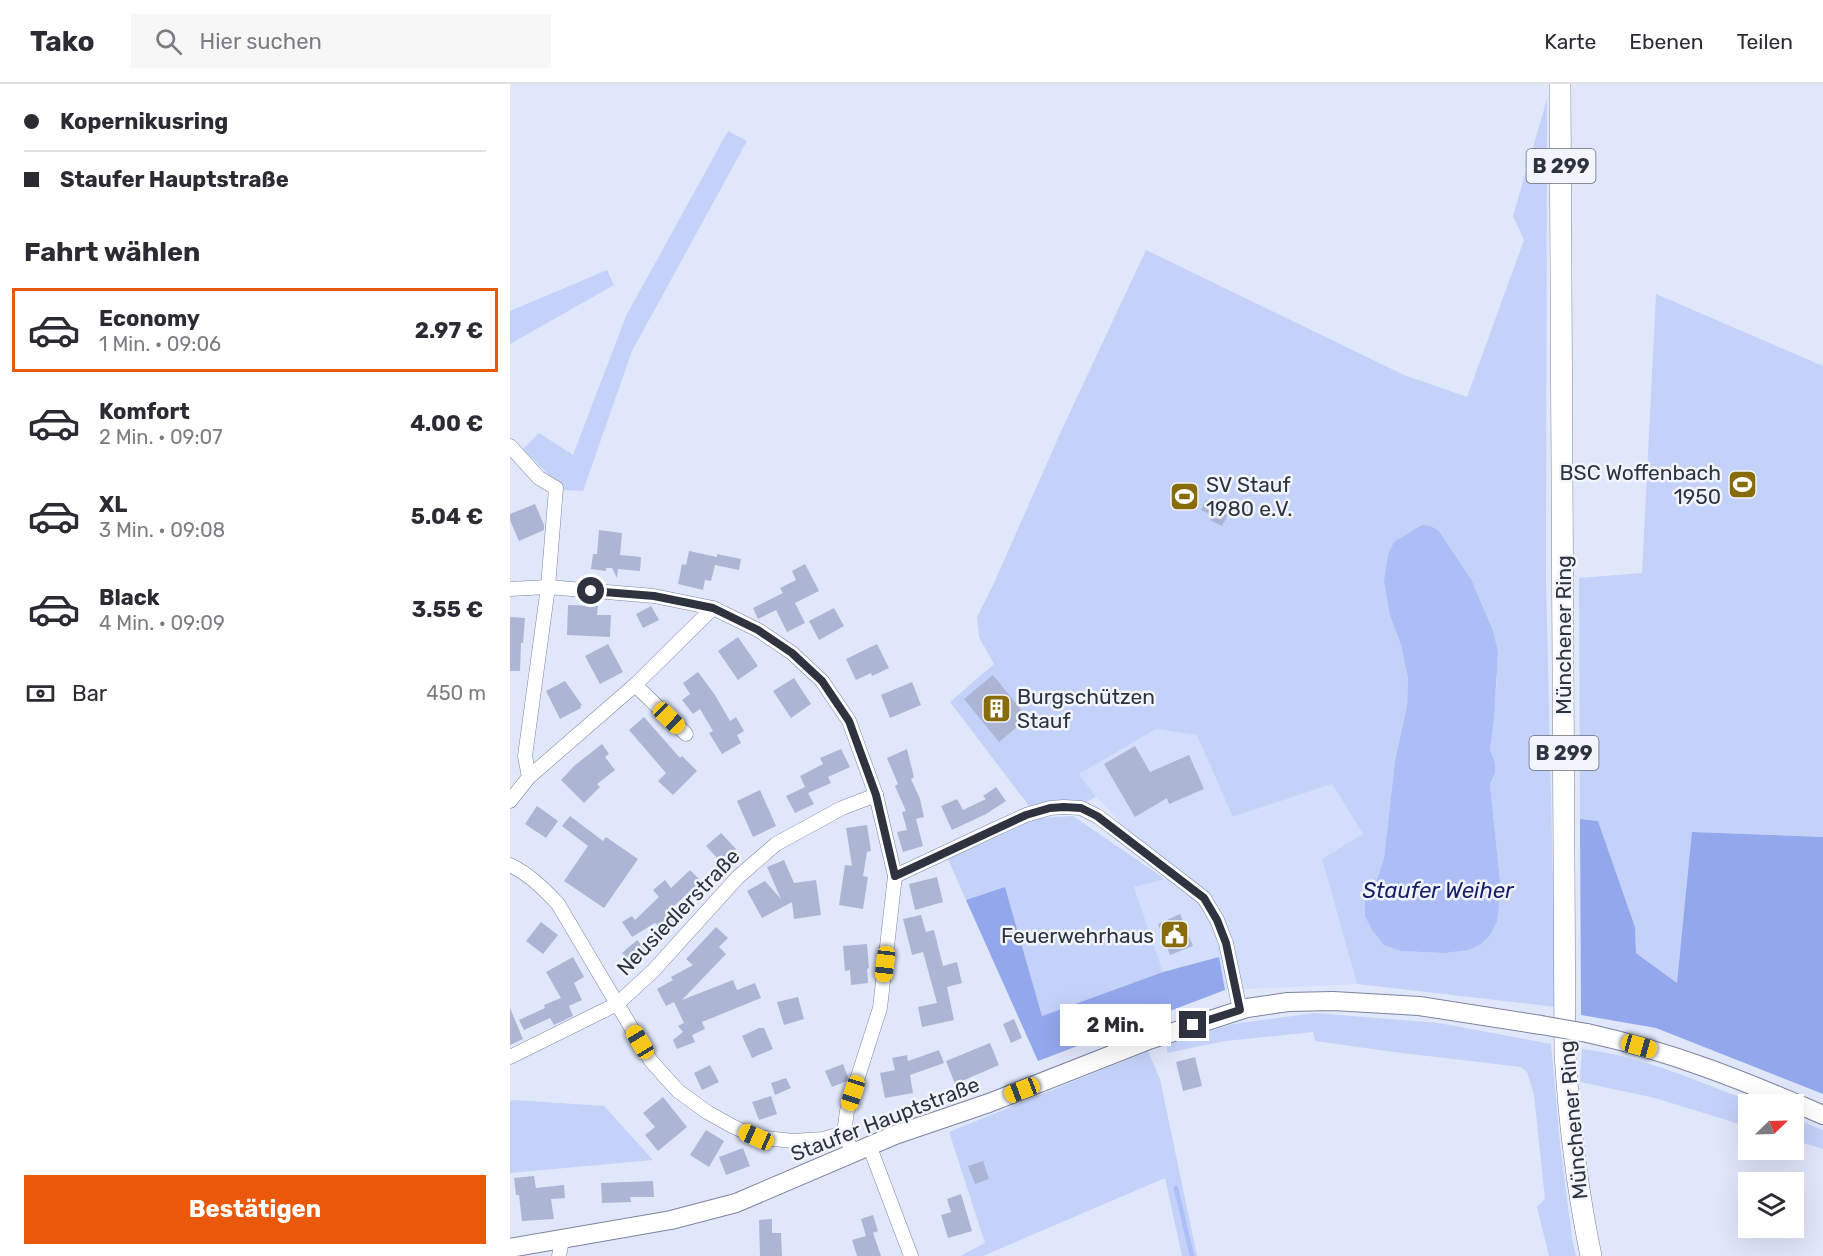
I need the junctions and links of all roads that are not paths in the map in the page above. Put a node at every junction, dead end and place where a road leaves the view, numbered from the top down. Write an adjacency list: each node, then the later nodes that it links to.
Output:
1 (1560, 84): 22 (main road, Münchener Ring / B 299)
2 (510, 446): 3 (street)
3 (548, 587): 4 (street); 5 (street); 8 (street)
4 (510, 589)
5 (713, 608): 6 (street); 9 (street)
6 (636, 685): 7 (street); 8 (street)
7 (686, 734)
8 (529, 777): 10 (street)
9 (876, 795): 12 (street); 13 (street, Neusiedlerstraße)
10 (510, 801)
11 (510, 865): 13 (street)
12 (895, 876): 14 (street); 17 (street)
13 (617, 1004): 15 (street, Neusiedlerstraße); 17 (street)
14 (1240, 1010): 16 (street, Staufer Hauptstraße, bridge); 18 (street, Staufer Hauptstraße)
15 (510, 1057)
16 (1823, 1115)
17 (844, 1133): 18 (street)
18 (861, 1149): 20 (street, Staufer Hauptstraße); 21 (street)
19 (510, 1248): 20 (street, Staufer Hauptstraße)
20 (560, 1248)
21 (912, 1256)
22 (1591, 1256)

